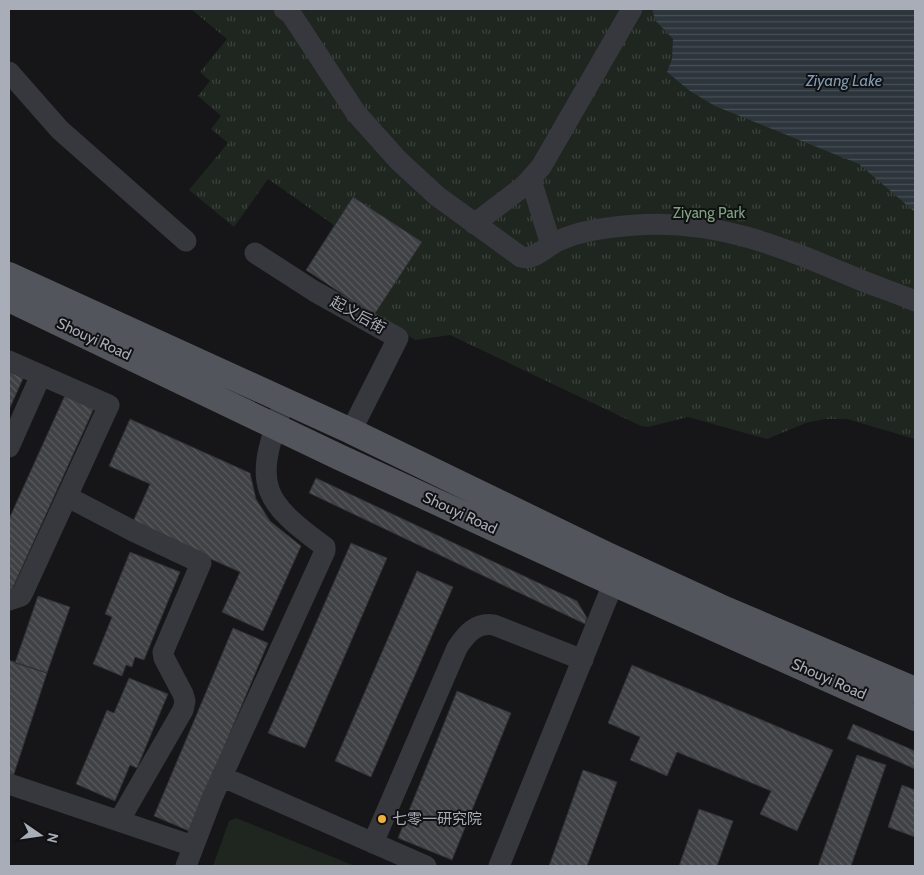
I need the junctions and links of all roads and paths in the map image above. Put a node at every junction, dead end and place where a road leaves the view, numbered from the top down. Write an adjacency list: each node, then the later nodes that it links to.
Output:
1 (284, 9): 5 (street)
2 (632, 9): 4 (street)
3 (9, 72): 6 (street)
4 (531, 180): 5 (street); 7 (street)
5 (474, 224): 7 (street)
6 (186, 241)
7 (551, 244): 11 (street)
8 (255, 253): 16 (street, 起义后街)
9 (9, 276): 14 (main road, Shouyi Road)
10 (9, 299): 15 (main road, Shouyi Road)
11 (915, 301)
12 (9, 361): 13 (street)
13 (41, 375): 17 (street); 18 (street)
14 (284, 401): 15 (street); 16 (main road, Shouyi Road)
15 (275, 426): 19 (main road, Shouyi Road); 24 (street)
16 (352, 431): 19 (main road, Shouyi Road)
17 (9, 447)
18 (68, 497): 20 (street); 26 (street)
19 (624, 575): 21 (street); 22 (main road, Shouyi Road); 23 (main road, Shouyi Road); 32 (street)
20 (9, 600)
21 (583, 660): 27 (street); 31 (street)
22 (915, 690)
23 (915, 718)
24 (222, 777): 27 (street); 28 (street)
25 (9, 784): 26 (street)
26 (120, 821): 28 (street)
27 (373, 843): 30 (street)
28 (193, 846): 29 (street)
29 (186, 866)
30 (426, 866)
31 (499, 866)
32 (514, 866)

